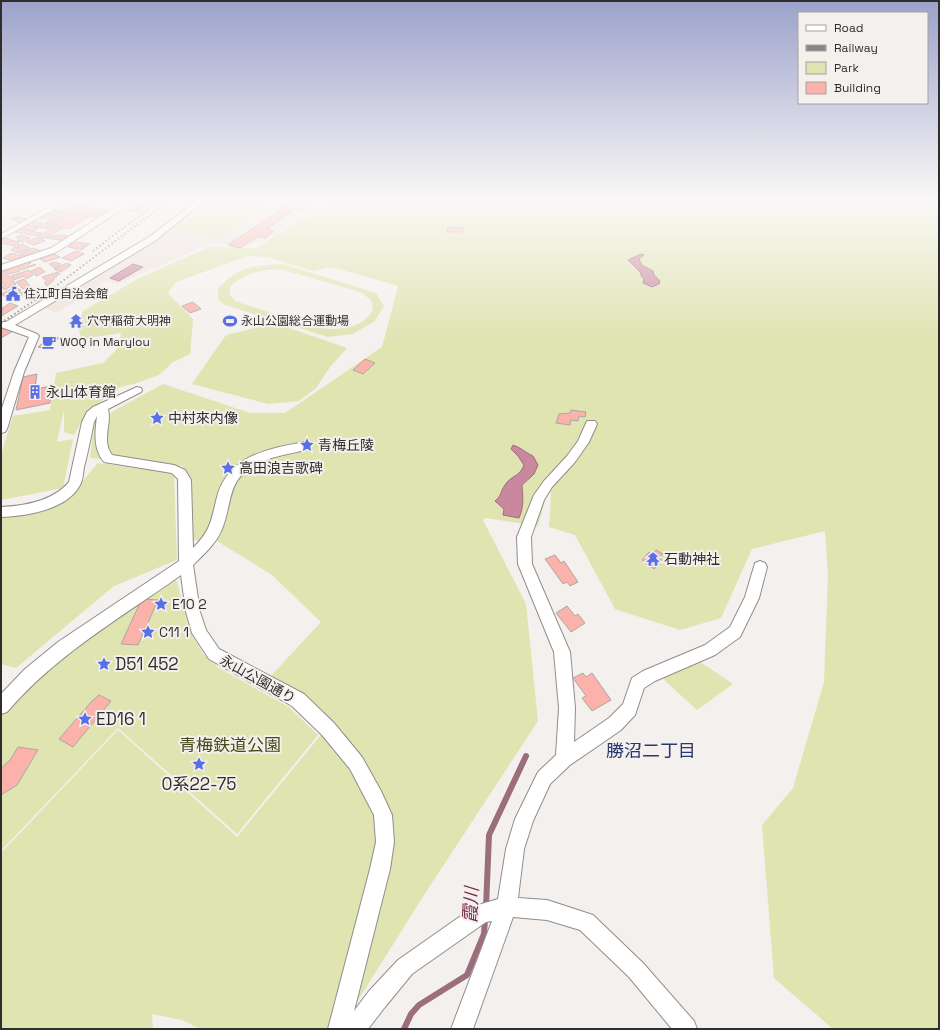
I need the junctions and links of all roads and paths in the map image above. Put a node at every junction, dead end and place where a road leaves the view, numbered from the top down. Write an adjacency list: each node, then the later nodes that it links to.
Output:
1 (59, 247): 3 (street)
2 (138, 247): 4 (street)
3 (1, 268)
4 (5, 324): 8 (street)
5 (137, 390): 6 (street)
6 (97, 410): 10 (street); 11 (street, 永山公園通り)
7 (591, 424): 14 (street)
8 (1, 429)
9 (304, 446): 11 (street)
10 (1, 512)
11 (186, 563): 13 (street); 16 (street, 永山公園通り)
12 (760, 567): 14 (street)
13 (1, 706)
14 (564, 759): 15 (street)
15 (496, 909): 17 (street); 18 (street); 19 (street)
16 (339, 1029)
17 (355, 1029)
18 (462, 1029)
19 (686, 1029)

